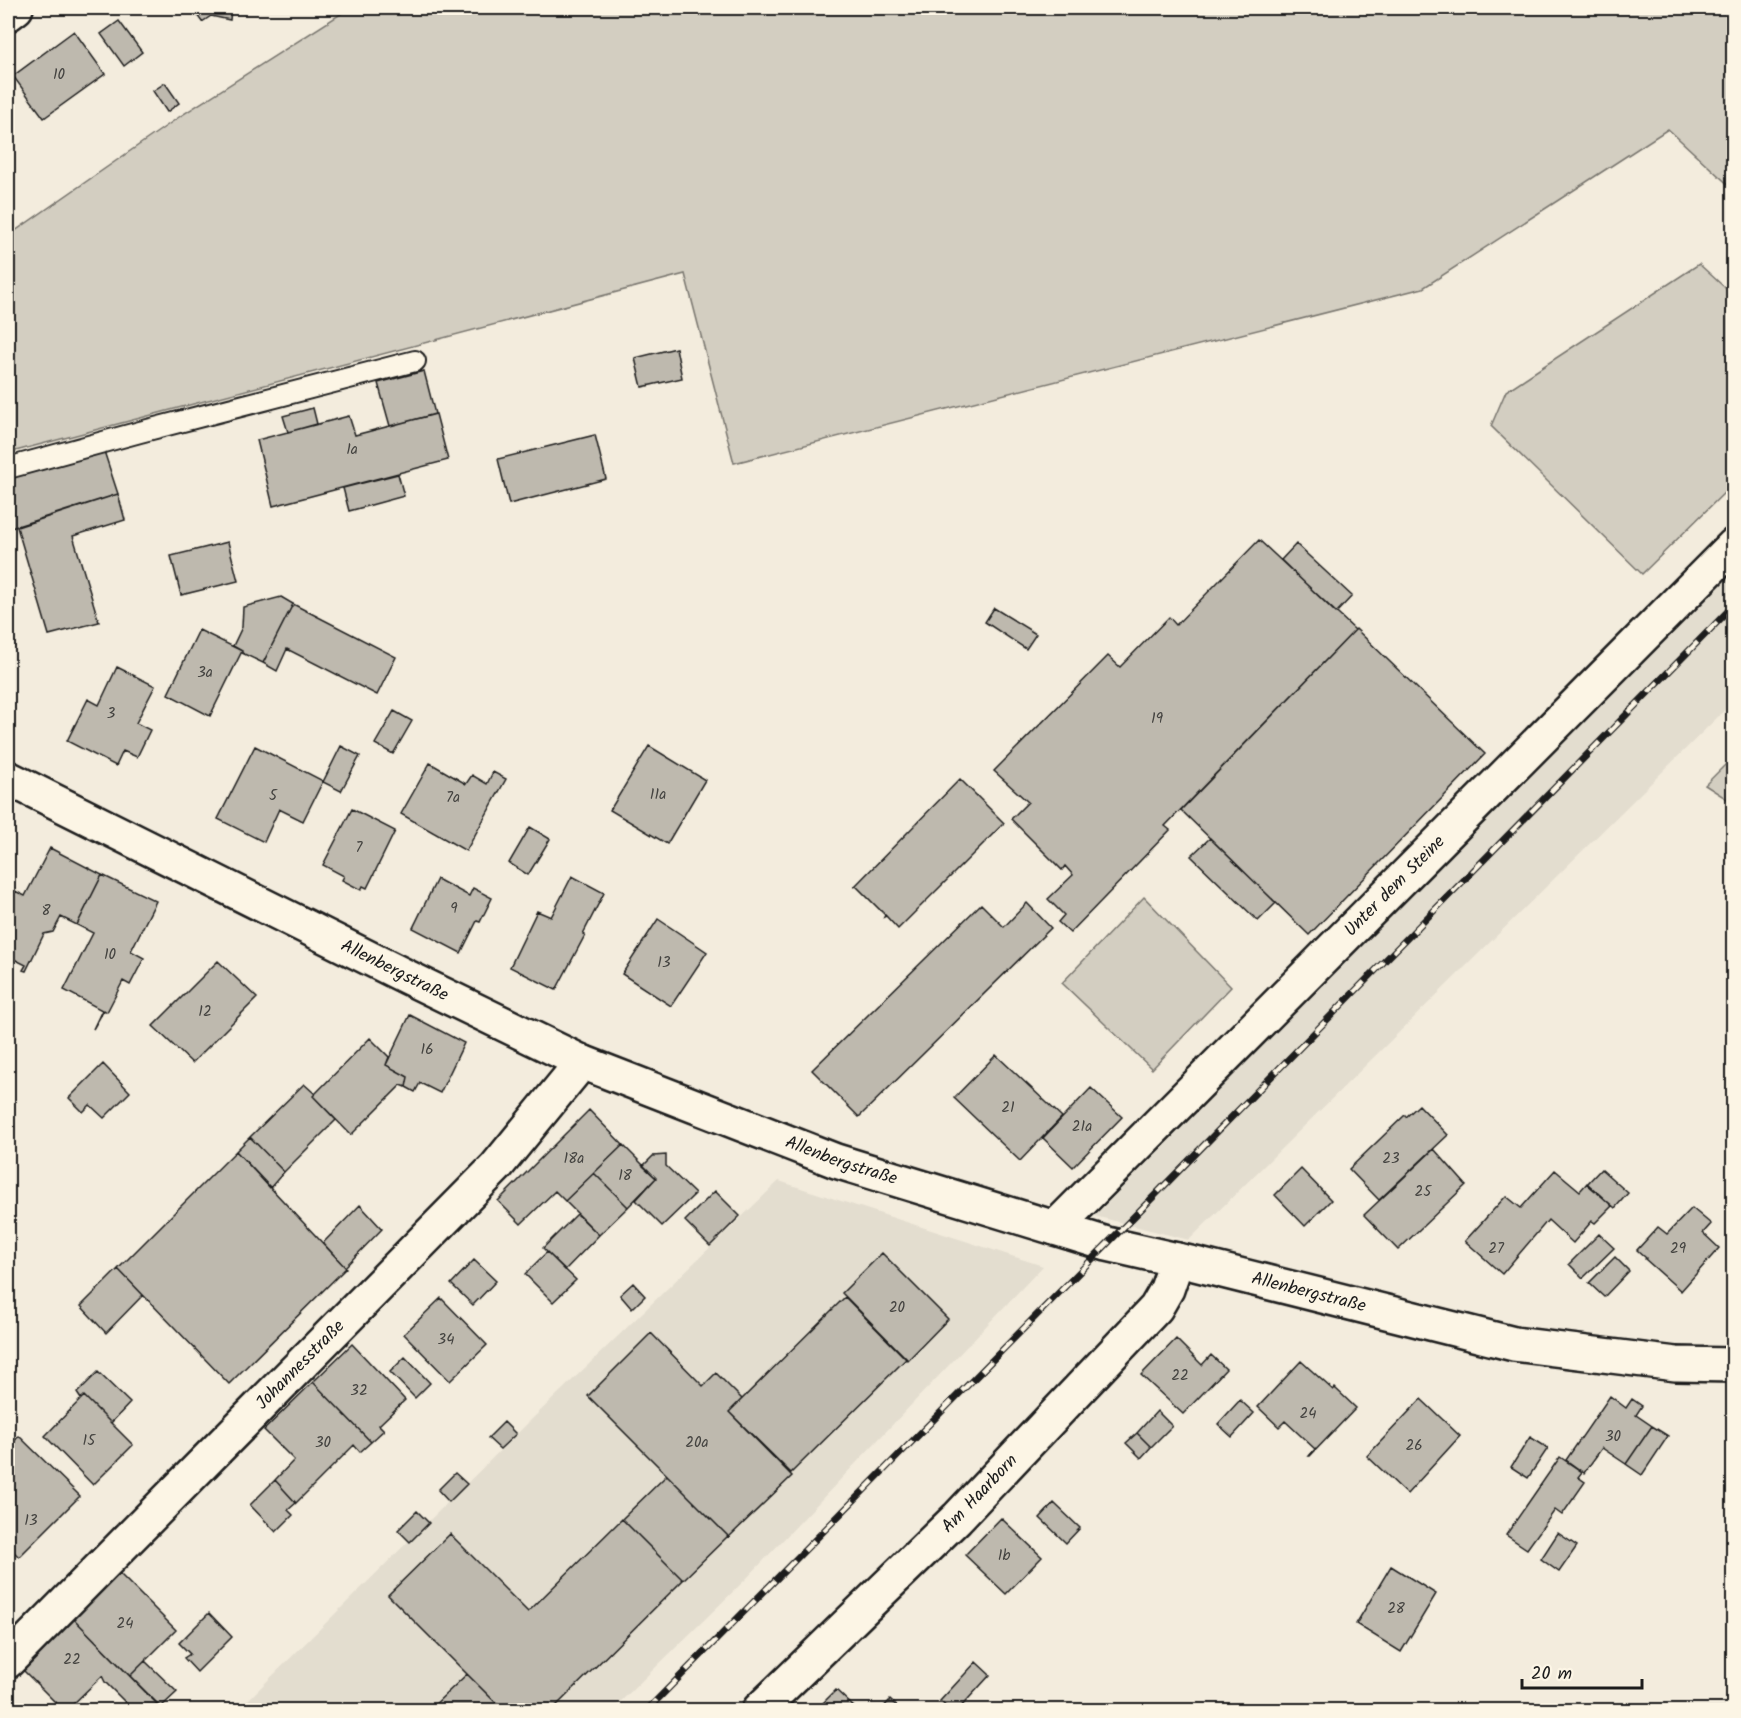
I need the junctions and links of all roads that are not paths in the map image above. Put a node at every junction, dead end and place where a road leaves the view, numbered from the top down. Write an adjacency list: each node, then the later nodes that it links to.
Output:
1 (16, 8): 2 (street)
2 (8, 14)
3 (415, 361): 4 (lane)
4 (8, 468)
5 (1734, 545): 8 (street, Unter dem Steine)
6 (8, 778): 7 (street, Allenbergstraße)
7 (582, 1062): 8 (street, Allenbergstraße); 11 (street, Johannesstraße)
8 (1055, 1228): 9 (street, Allenbergstraße)
9 (1177, 1260): 10 (street, Allenbergstraße); 12 (street, Am Haarborn)
10 (1734, 1365)
11 (8, 1661)
12 (759, 1710)

